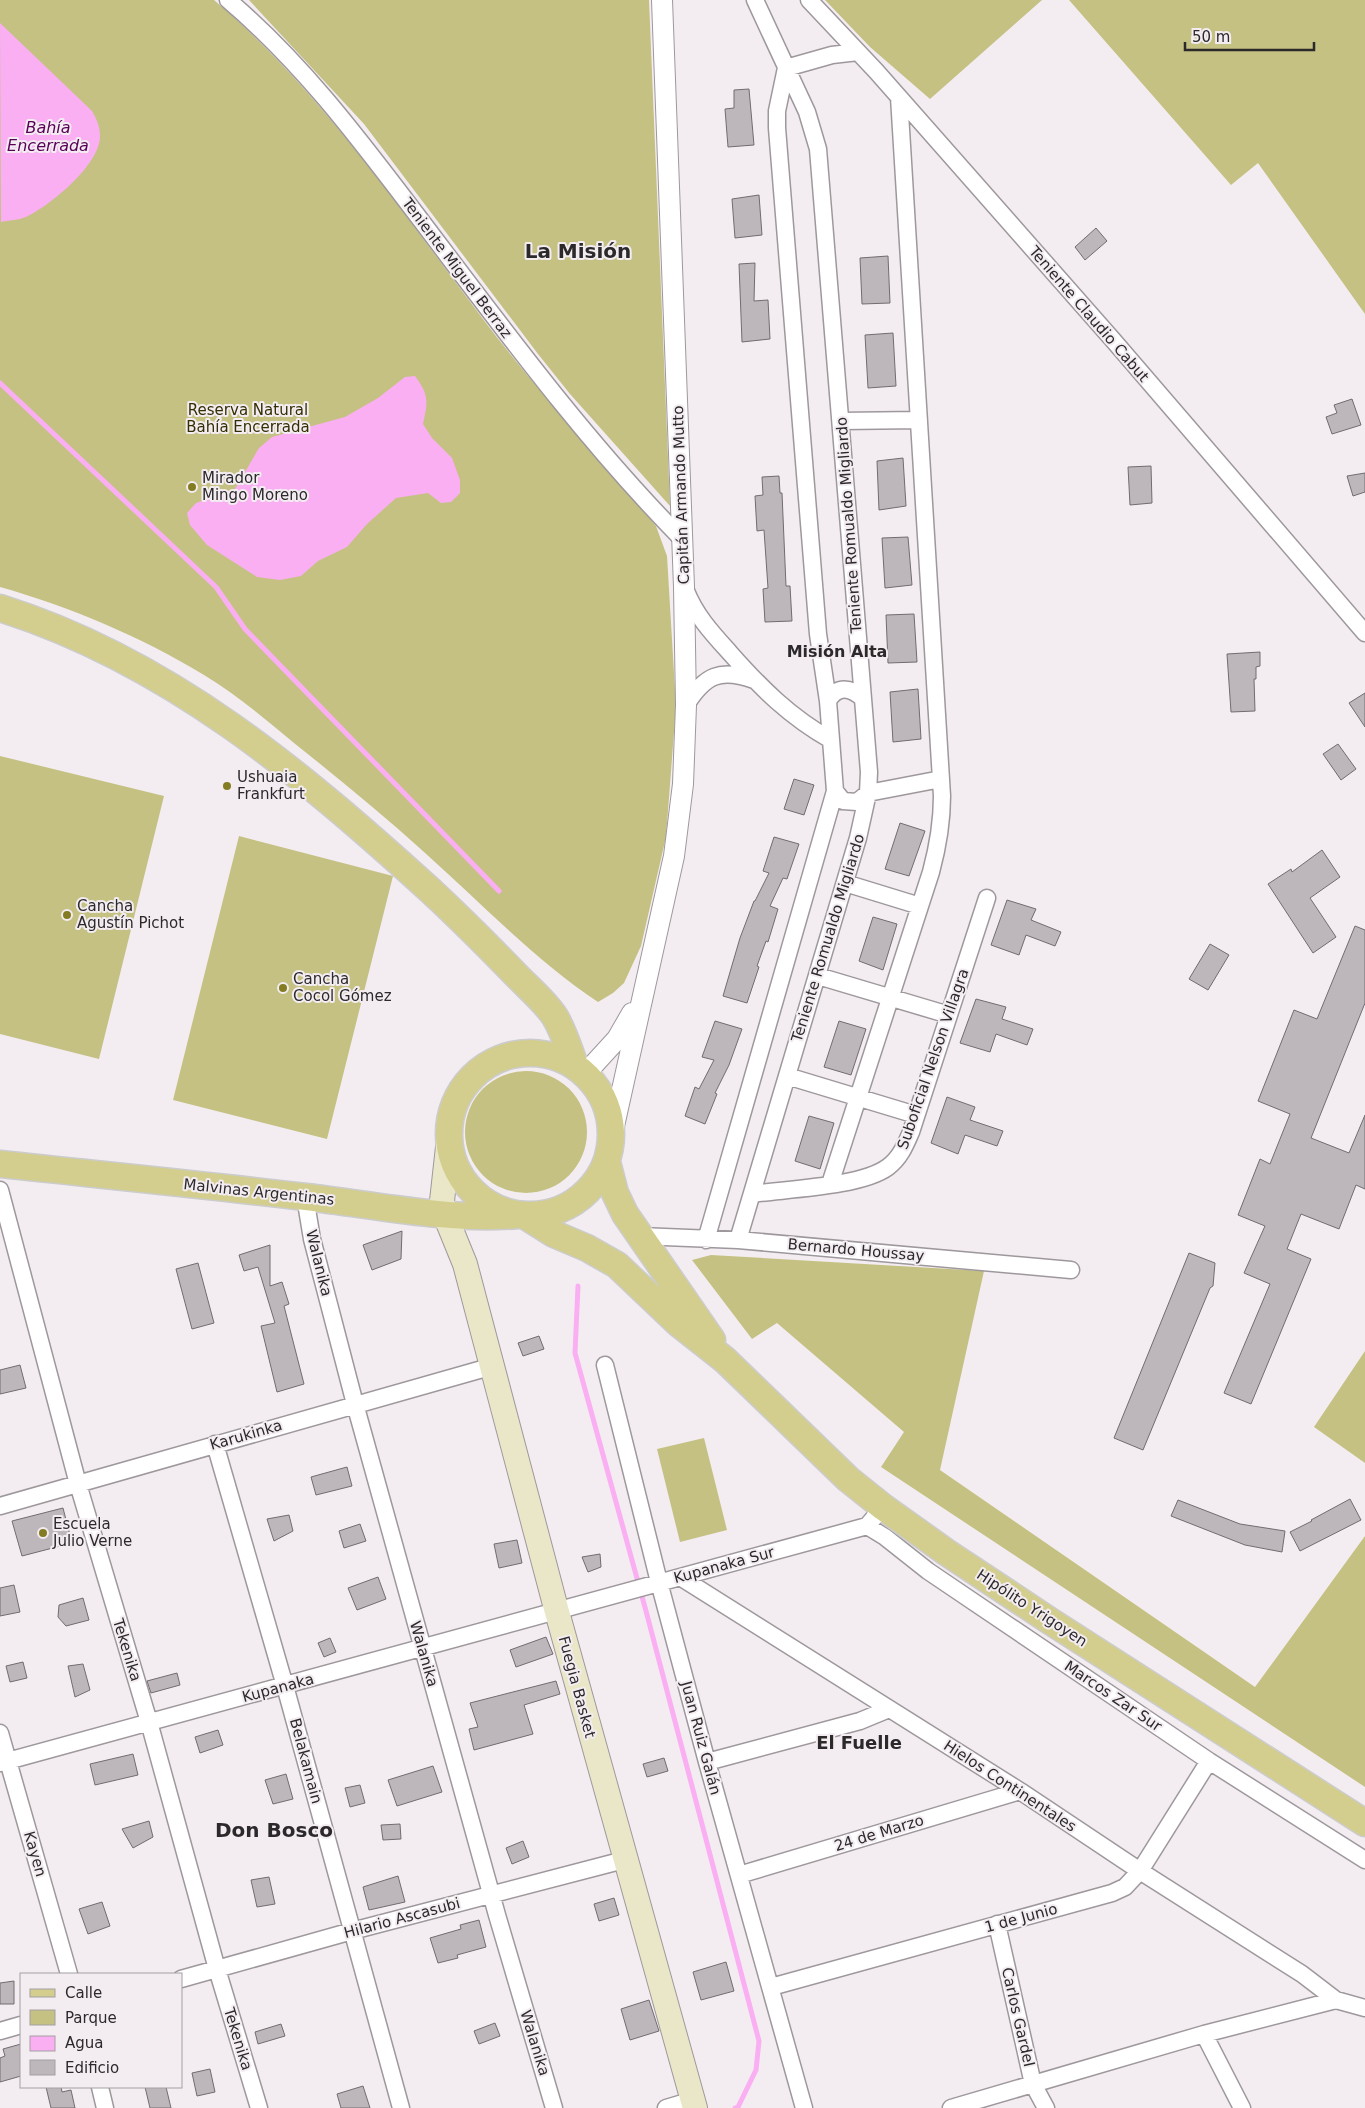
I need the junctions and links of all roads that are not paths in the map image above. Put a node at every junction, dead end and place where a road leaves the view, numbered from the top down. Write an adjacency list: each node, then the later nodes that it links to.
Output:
1 (228, 0): 10 (street, Teniente Miguel Berraz)
2 (662, 0): 10 (street, Capitán Armando Mutto)
3 (755, 0): 6 (street, Teniente Romualdo Migliardo)
4 (809, 0): 5 (street, Teniente Claudio Cabut)
5 (858, 52): 6 (street); 7 (street, Teniente Claudio Cabut)
6 (786, 68): 9 (street, Teniente Romualdo Migliardo); 16 (street)
7 (899, 97): 8 (street); 13 (street, Teniente Claudio Cabut)
8 (919, 420): 9 (street); 19 (street)
9 (841, 422): 15 (street, Teniente Romualdo Migliardo)
10 (682, 540): 11 (street, Capitán Armando Mutto)
11 (684, 587): 14 (street); 17 (street, Capitán Armando Mutto)
12 (0, 608): 29 (main road)
13 (1365, 633)
14 (754, 680): 17 (street); 18 (street)
15 (863, 699): 16 (street); 21 (street, Teniente Romualdo Migliardo)
16 (828, 701): 18 (street)
17 (686, 705): 26 (street, Capitán Armando Mutto)
18 (831, 740): 20 (street)
19 (941, 779): 21 (street); 24 (street)
20 (835, 791): 21 (street); 44 (street)
21 (868, 793): 22 (street, Teniente Romualdo Migliardo)
22 (845, 883): 24 (street); 25 (street, Teniente Romualdo Migliardo)
23 (987, 898): 28 (street, Suboficial Nelson Villagra)
24 (920, 906): 27 (street)
25 (818, 976): 27 (street); 30 (street, Teniente Romualdo Migliardo)
26 (645, 987): 29 (street, Capitán Armando Mutto); 33 (street, Capitán Armando Mutto)
27 (890, 998): 28 (street); 31 (street)
28 (949, 1015): 32 (street, Suboficial Nelson Villagra)
29 (580, 1070): 33 (main road); 34 (main road)
30 (787, 1076): 31 (street); 39 (street, Teniente Romualdo Migliardo)
31 (858, 1098): 32 (street); 37 (street)
32 (916, 1116): 37 (street, Suboficial Nelson Villagra)
33 (612, 1135): 35 (main road)
34 (449, 1138): 41 (main road, Fuegia Basket); 42 (main road)
35 (607, 1162): 42 (main road); 43 (main road)
36 (0, 1164): 40 (main road, Malvinas Argentinas)
37 (830, 1184): 39 (street, Suboficial Nelson Villagra)
38 (0, 1190): 52 (street, Tekenika)
39 (752, 1194): 45 (street, Teniente Romualdo Migliardo)
40 (305, 1197): 41 (main road, Malvinas Argentinas); 50 (street, Walanika)
41 (456, 1215): 42 (main road, Malvinas Argentinas); 49 (main road, Fuegia Basket)
42 (521, 1215): 47 (main road)
43 (640, 1236): 44 (street, Bernardo Houssay); 47 (main road)
44 (706, 1240): 45 (street, Bernardo Houssay)
45 (738, 1240): 46 (street, Bernardo Houssay)
46 (1071, 1270)
47 (725, 1360): 54 (main road, Hipólito Yrigoyen)
48 (605, 1365): 57 (street, Juan Ruiz Galán)
49 (493, 1366): 50 (street, Karukinka); 58 (main road, Fuegia Basket)
50 (355, 1404): 51 (street, Karukinka); 59 (street, Walanika)
51 (215, 1444): 52 (street, Karukinka); 60 (street, Belakamain)
52 (78, 1484): 53 (street, Karukinka); 62 (street, Tekenika)
53 (0, 1506)
54 (883, 1507): 55 (street); 68 (main road, Hipólito Yrigoyen)
55 (867, 1526): 56 (street, Kupanaka Sur); 64 (street, Marcos Zar Sur)
56 (680, 1577): 57 (street, Kupanaka Sur); 61 (street, Hielos Continentales)
57 (653, 1584): 58 (street, Kupanaka Sur); 66 (street, Juan Ruiz Galán)
58 (557, 1612): 59 (street, Kupanaka); 69 (main road, Fuegia Basket)
59 (422, 1647): 60 (street, Kupanaka); 73 (street, Walanika)
60 (285, 1686): 62 (street, Kupanaka); 75 (street, Belakamain)
61 (889, 1709): 66 (street); 67 (street, Hielos Continentales)
62 (149, 1722): 65 (street, Kupanaka); 76 (street, Tekenika)
63 (0, 1734): 65 (street, Kayen)
64 (1209, 1761): 70 (street, Marcos Zar Sur); 71 (street, 1 de Junio)
65 (4, 1762): 77 (street, Kayen)
66 (707, 1762): 72 (street, Juan Ruiz Galán)
67 (1020, 1791): 71 (street, Hielos Continentales); 72 (street, 24 de Marzo)
68 (1365, 1823)
69 (624, 1860): 73 (street, Hilario Ascasubi); 87 (main road, Fuegia Basket)
70 (1365, 1860)
71 (1140, 1871): 74 (street, 1 de Junio); 80 (street, Hielos Continentales)
72 (738, 1875): 79 (street, Juan Ruiz Galán)
73 (492, 1895): 75 (street, Hilario Ascasubi); 91 (street, Walanika)
74 (997, 1924): 79 (street, 1 de Junio); 85 (street, Carlos Gardel)
75 (352, 1931): 76 (street, Hilario Ascasubi); 90 (street, Belakamain)
76 (217, 1969): 78 (street, Hilario Ascasubi); 89 (street, Tekenika)
77 (69, 1973)
78 (182, 1979)
79 (771, 1987): 93 (street, Juan Ruiz Galán)
80 (1336, 2000): 81 (street); 84 (street)
81 (1365, 2008)
82 (20, 2025): 83 (street)
83 (0, 2032)
84 (1204, 2034): 85 (street); 96 (street)
85 (1033, 2084): 94 (street); 95 (street, Carlos Gardel)
86 (100, 2088): 88 (street)
87 (694, 2104): 92 (street)
88 (105, 2108)
89 (259, 2108)
90 (401, 2108)
91 (554, 2108)
92 (666, 2108)
93 (804, 2108)
94 (951, 2108)
95 (1046, 2108)
96 (1242, 2108)

